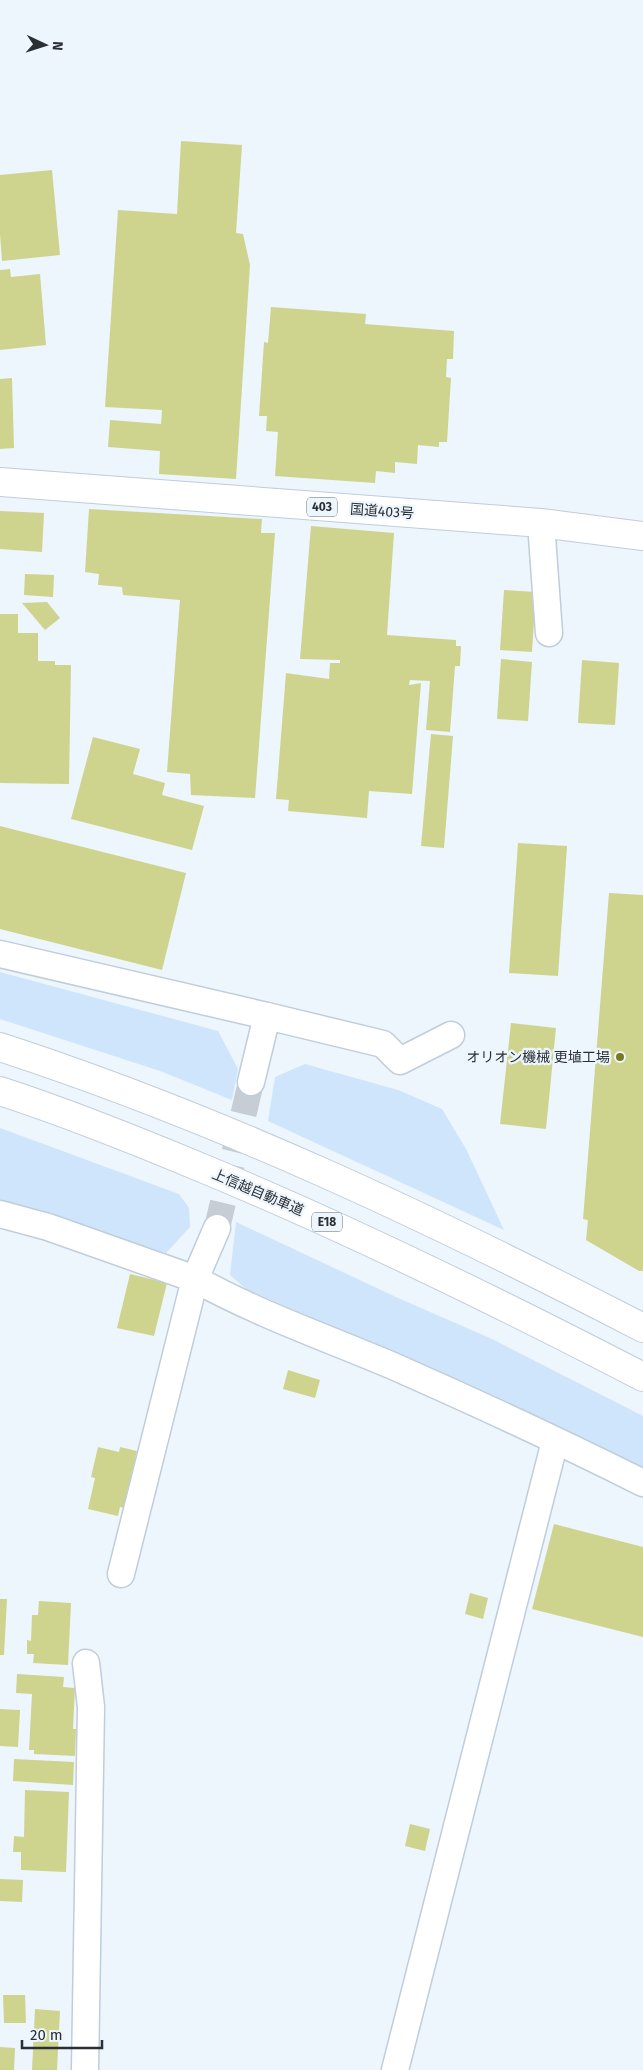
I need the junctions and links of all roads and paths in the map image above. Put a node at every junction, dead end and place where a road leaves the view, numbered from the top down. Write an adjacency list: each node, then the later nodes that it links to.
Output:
1 (0, 482): 2 (highway, 国道403号 / 403)
2 (541, 523): 3 (highway, 国道403号 / 403); 4 (street)
3 (643, 536)
4 (549, 633)
5 (0, 954): 6 (street)
6 (267, 1016): 7 (street); 9 (street)
7 (451, 1035)
8 (0, 1047): 14 (highway)
9 (251, 1082)
10 (0, 1091): 15 (highway, 上信越自動車道 / E18)
11 (0, 1214): 13 (street)
12 (217, 1228): 13 (street)
13 (195, 1279): 16 (street); 18 (street)
14 (643, 1328)
15 (643, 1377)
16 (555, 1441): 17 (street); 21 (street)
17 (643, 1483)
18 (121, 1574)
19 (86, 1663): 20 (street)
20 (85, 2070)
21 (395, 2070)

